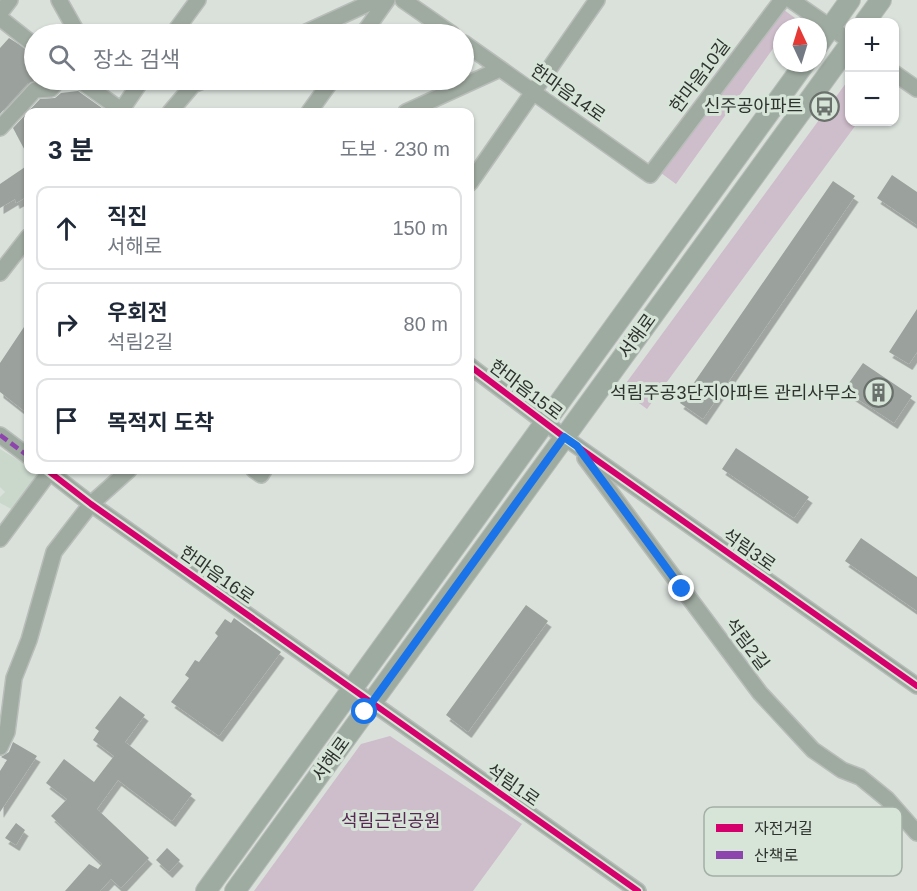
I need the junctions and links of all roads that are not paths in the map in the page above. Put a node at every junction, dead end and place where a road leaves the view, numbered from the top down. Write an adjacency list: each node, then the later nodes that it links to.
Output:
1 (9, 0): 12 (street)
2 (58, 0): 15 (street)
3 (198, 0): 16 (street)
4 (376, 0): 17 (street)
5 (387, 0): 18 (street)
6 (403, 0): 19 (street)
7 (597, 0): 37 (street)
8 (782, 0): 44 (street, 한마음10길)
9 (791, 0): 20 (street)
10 (850, 0): 20 (main road)
11 (881, 0): 14 (main road)
12 (0, 13)
13 (0, 18): 22 (street)
14 (868, 18)
15 (72, 24)
16 (180, 24)
17 (324, 24)
18 (370, 24)
19 (438, 24)
20 (831, 27): 21 (main road); 23 (street)
21 (827, 33)
22 (24, 37)
23 (845, 39)
24 (845, 48): 51 (main road, 서해로)
25 (474, 50): 26 (street, 한마음14로)
26 (500, 69): 29 (street); 37 (street, 한마음14로)
27 (798, 72): 49 (main road, 서해로)
28 (899, 76): 30 (street)
29 (474, 81)
30 (917, 89)
31 (34, 90): 43 (street)
32 (101, 90): 38 (street)
33 (136, 90): 39 (street)
34 (189, 90): 40 (street)
35 (325, 90): 41 (street)
36 (454, 90): 42 (street)
37 (533, 92): 44 (street, 한마음14로); 45 (street)
38 (118, 108)
39 (124, 108)
40 (173, 108)
41 (312, 108)
42 (415, 108)
43 (0, 128)
44 (650, 175)
45 (474, 177)
46 (24, 242): 47 (street)
47 (0, 273)
48 (474, 369): 49 (street, 한마음15로)
49 (544, 423): 51 (street, 한마음15로); 59 (main road, 서해로)
50 (0, 435): 52 (street)
51 (570, 442): 58 (street, 석림3로); 60 (main road, 서해로); 62 (street, 석림2길)
52 (24, 453)
53 (46, 474): 57 (street)
54 (54, 474): 56 (street, 한마음16로)
55 (125, 474): 56 (street)
56 (91, 504): 59 (street, 한마음16로); 61 (street)
57 (0, 539)
58 (917, 686)
59 (352, 689): 60 (street, 한마음16로); 65 (main road, 서해로)
60 (372, 702): 66 (main road, 서해로); 67 (street, 석림1로)
61 (0, 747)
62 (894, 807)
63 (902, 816): 64 (street, 석림2길)
64 (917, 833)
65 (206, 891)
66 (235, 891)
67 (638, 891)

